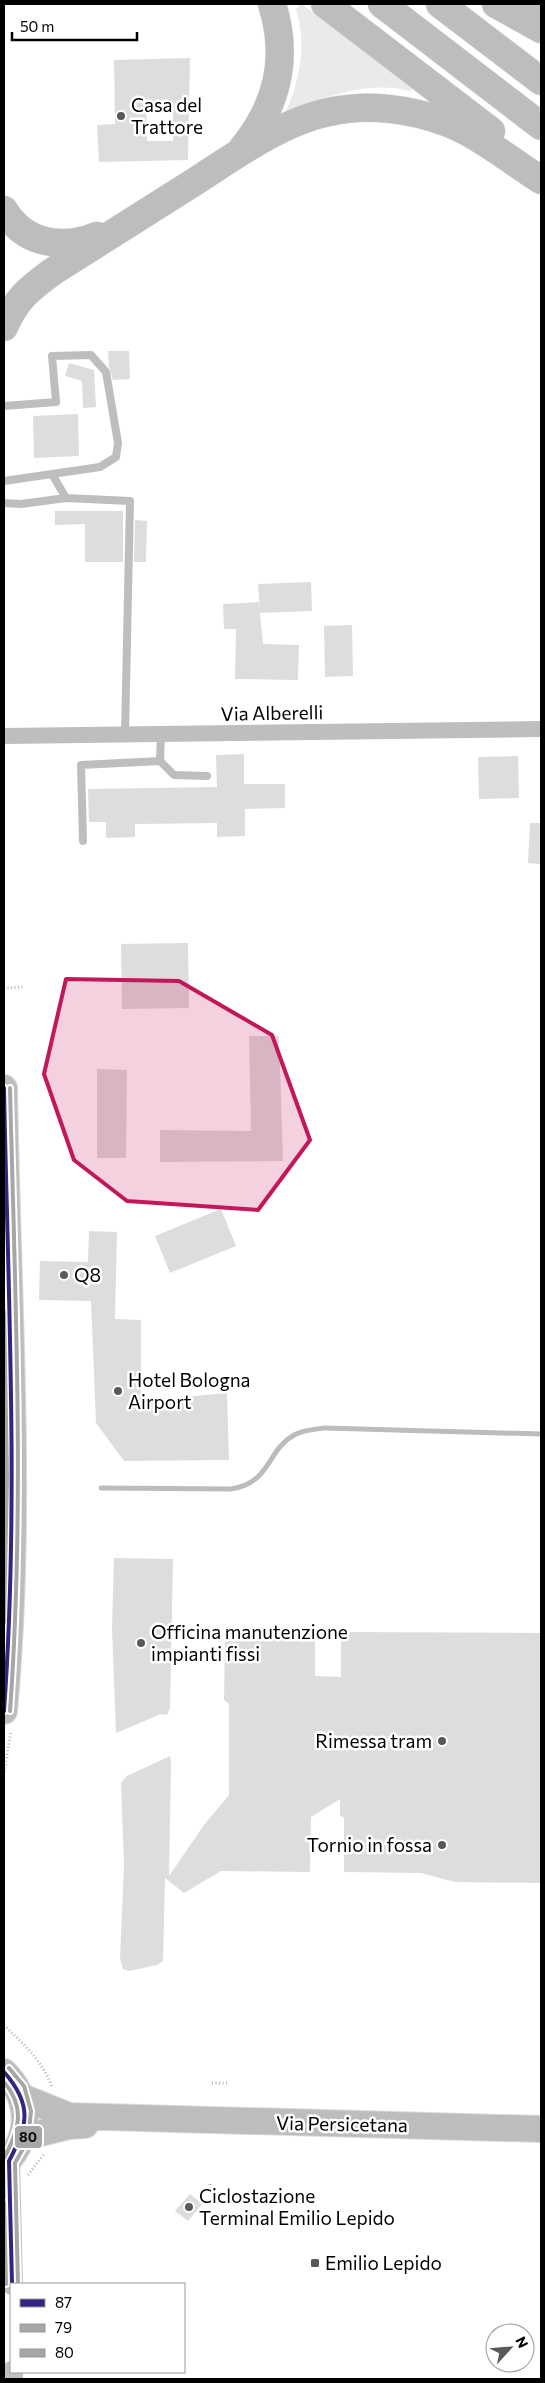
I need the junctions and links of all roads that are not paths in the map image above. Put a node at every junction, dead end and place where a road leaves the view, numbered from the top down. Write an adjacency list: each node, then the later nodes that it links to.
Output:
1 (272, 4): 11 (highway)
2 (325, 4): 12 (highway)
3 (382, 4): 10 (highway)
4 (440, 4): 9 (highway)
5 (496, 4): 8 (highway)
6 (534, 4): 7 (highway)
7 (541, 8)
8 (541, 29)
9 (541, 81)
10 (541, 126)
11 (238, 154): 13 (highway); 15 (highway)
12 (541, 169)
13 (541, 180)
14 (4, 210): 15 (highway)
15 (129, 223): 16 (highway)
16 (4, 327)
17 (4, 406): 18 (lane)
18 (52, 474): 19 (lane); 20 (lane)
19 (4, 481)
20 (66, 498): 21 (lane); 23 (lane)
21 (4, 503)
22 (541, 729): 24 (street, Via Alberelli)
23 (125, 734): 24 (street, Via Alberelli); 25 (street, Via Alberelli)
24 (161, 734): 26 (lane)
25 (4, 736)
26 (160, 761): 27 (lane); 28 (lane)
27 (207, 776)
28 (83, 841)
29 (4, 1088): 30 (main road)
30 (8, 1394): 31 (main road)
31 (4, 1711)
32 (4, 2072): 33 (main road)
33 (22, 2097): 34 (main road, Via Persicetana); 36 (main road)
34 (143, 2120): 35 (main road, Via Persicetana); 36 (main road, Via Persicetana)
35 (541, 2129)
36 (22, 2138): 37 (main road)
37 (8, 2171): 38 (main road)
38 (12, 2283)

